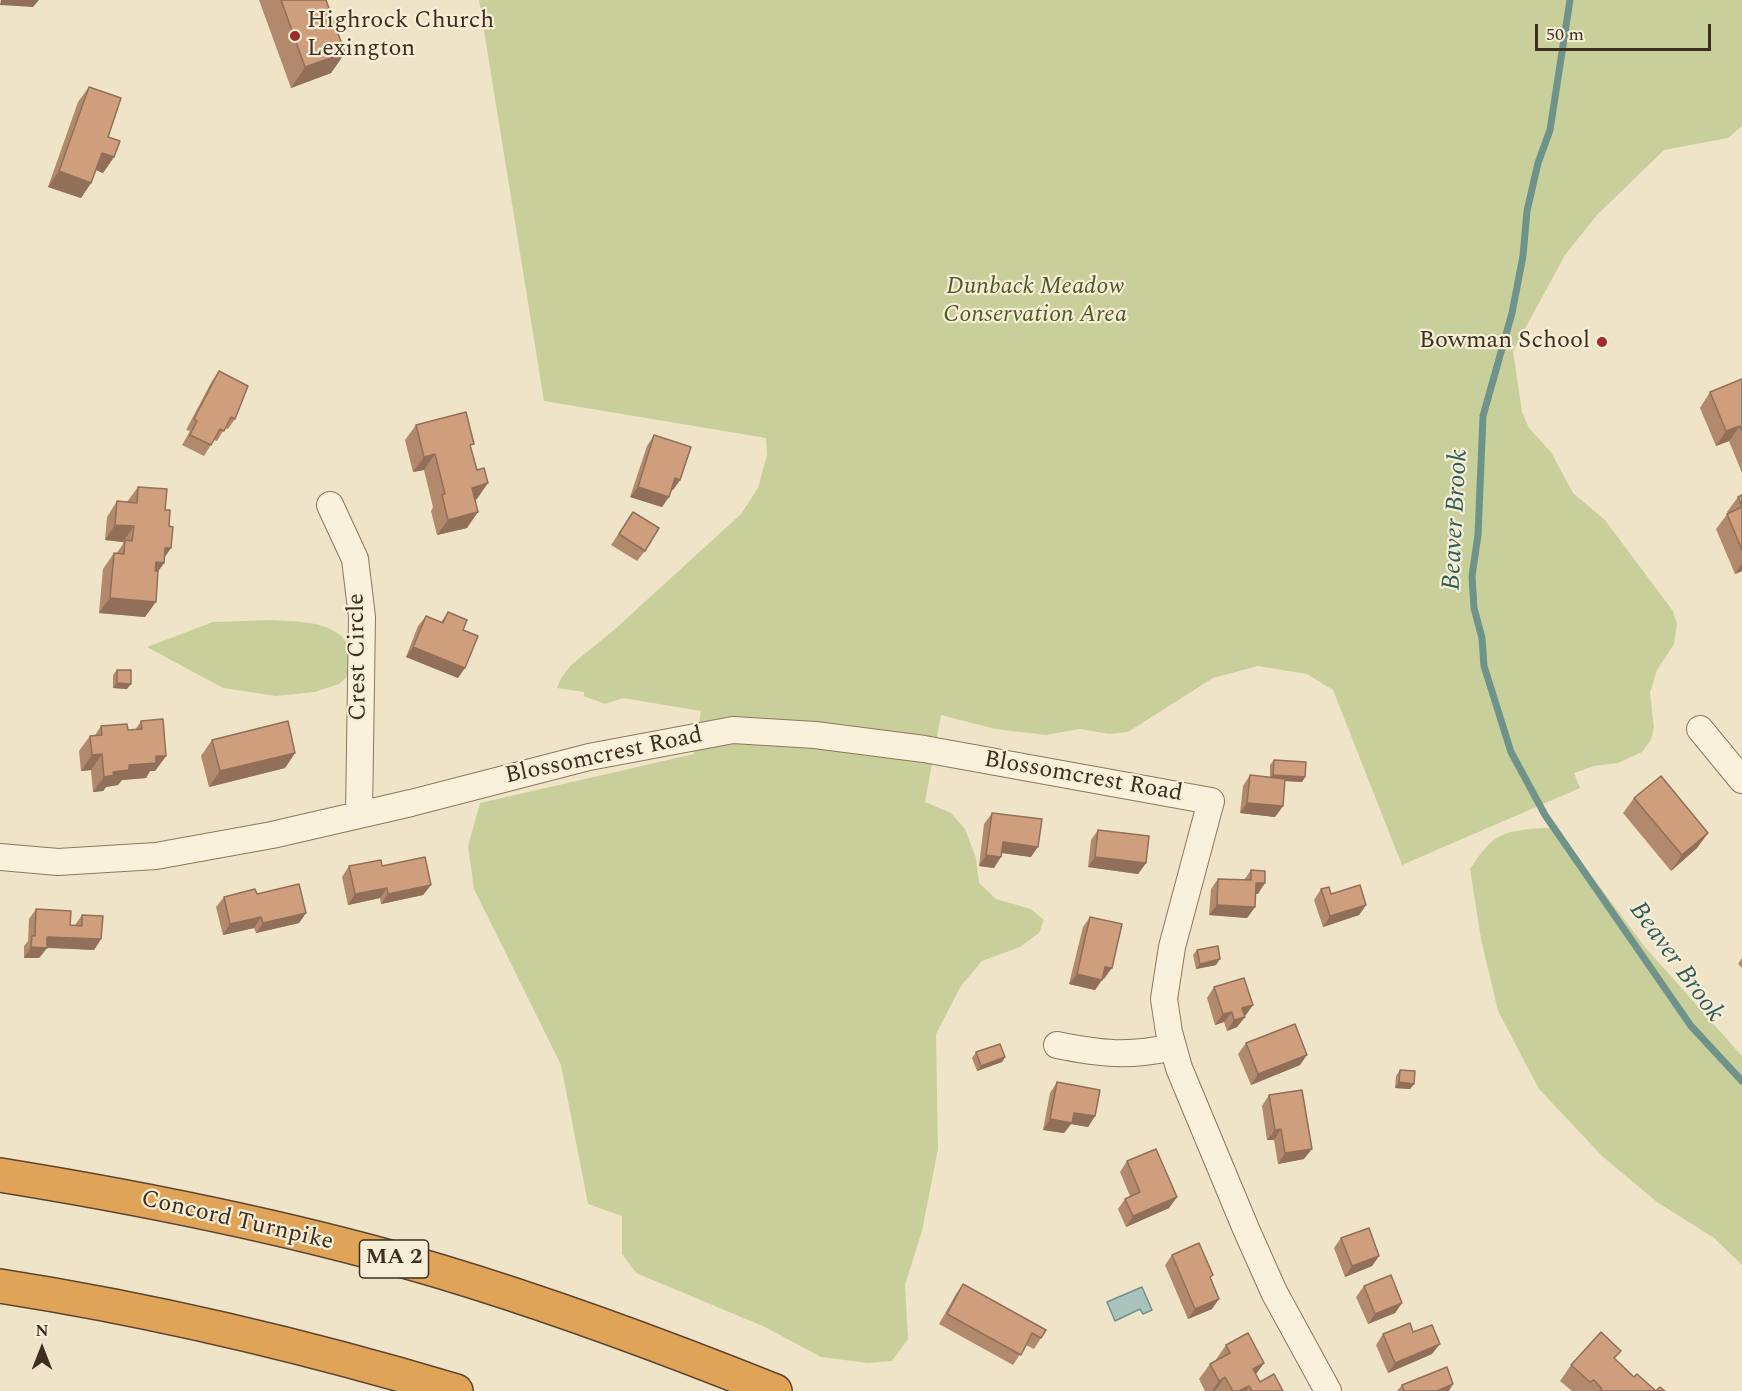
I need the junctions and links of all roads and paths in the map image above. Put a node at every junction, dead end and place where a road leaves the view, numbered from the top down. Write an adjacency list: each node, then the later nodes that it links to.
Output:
1 (330, 505): 4 (street, Crest Circle)
2 (1700, 729): 3 (street)
3 (1742, 780)
4 (358, 815): 5 (street, Blossomcrest Road); 7 (street, Blossomcrest Road)
5 (0, 857)
6 (1057, 1045): 7 (street)
7 (1173, 1047): 12 (street)
8 (0, 1175): 11 (highway, Concord Turnpike / MA 2)
9 (0, 1286): 10 (highway)
10 (456, 1391)
11 (775, 1391)
12 (1328, 1391)

